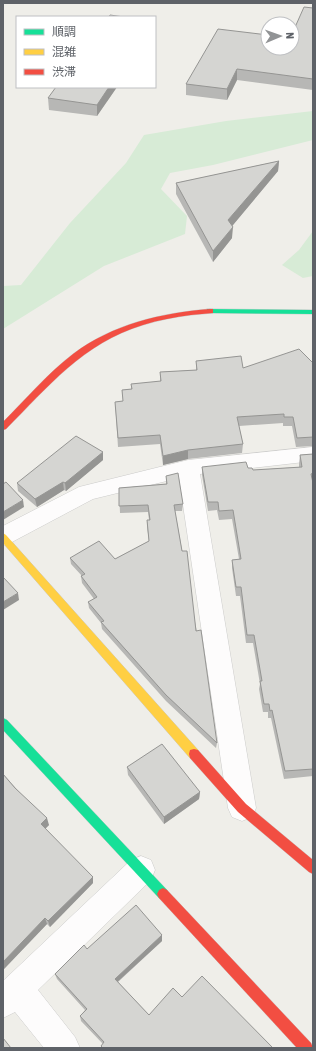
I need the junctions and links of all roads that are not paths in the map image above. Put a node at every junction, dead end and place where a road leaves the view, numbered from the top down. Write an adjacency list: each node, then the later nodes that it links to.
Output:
1 (313, 312): 2 (street)
2 (3, 427)
3 (313, 454): 4 (street)
4 (188, 468): 5 (street); 7 (street)
5 (3, 536): 7 (street)
6 (3, 722): 9 (street)
7 (242, 808): 8 (street)
8 (313, 868)
9 (141, 870): 10 (street); 12 (street)
10 (10, 995): 11 (street)
11 (64, 1048)
12 (306, 1048)

